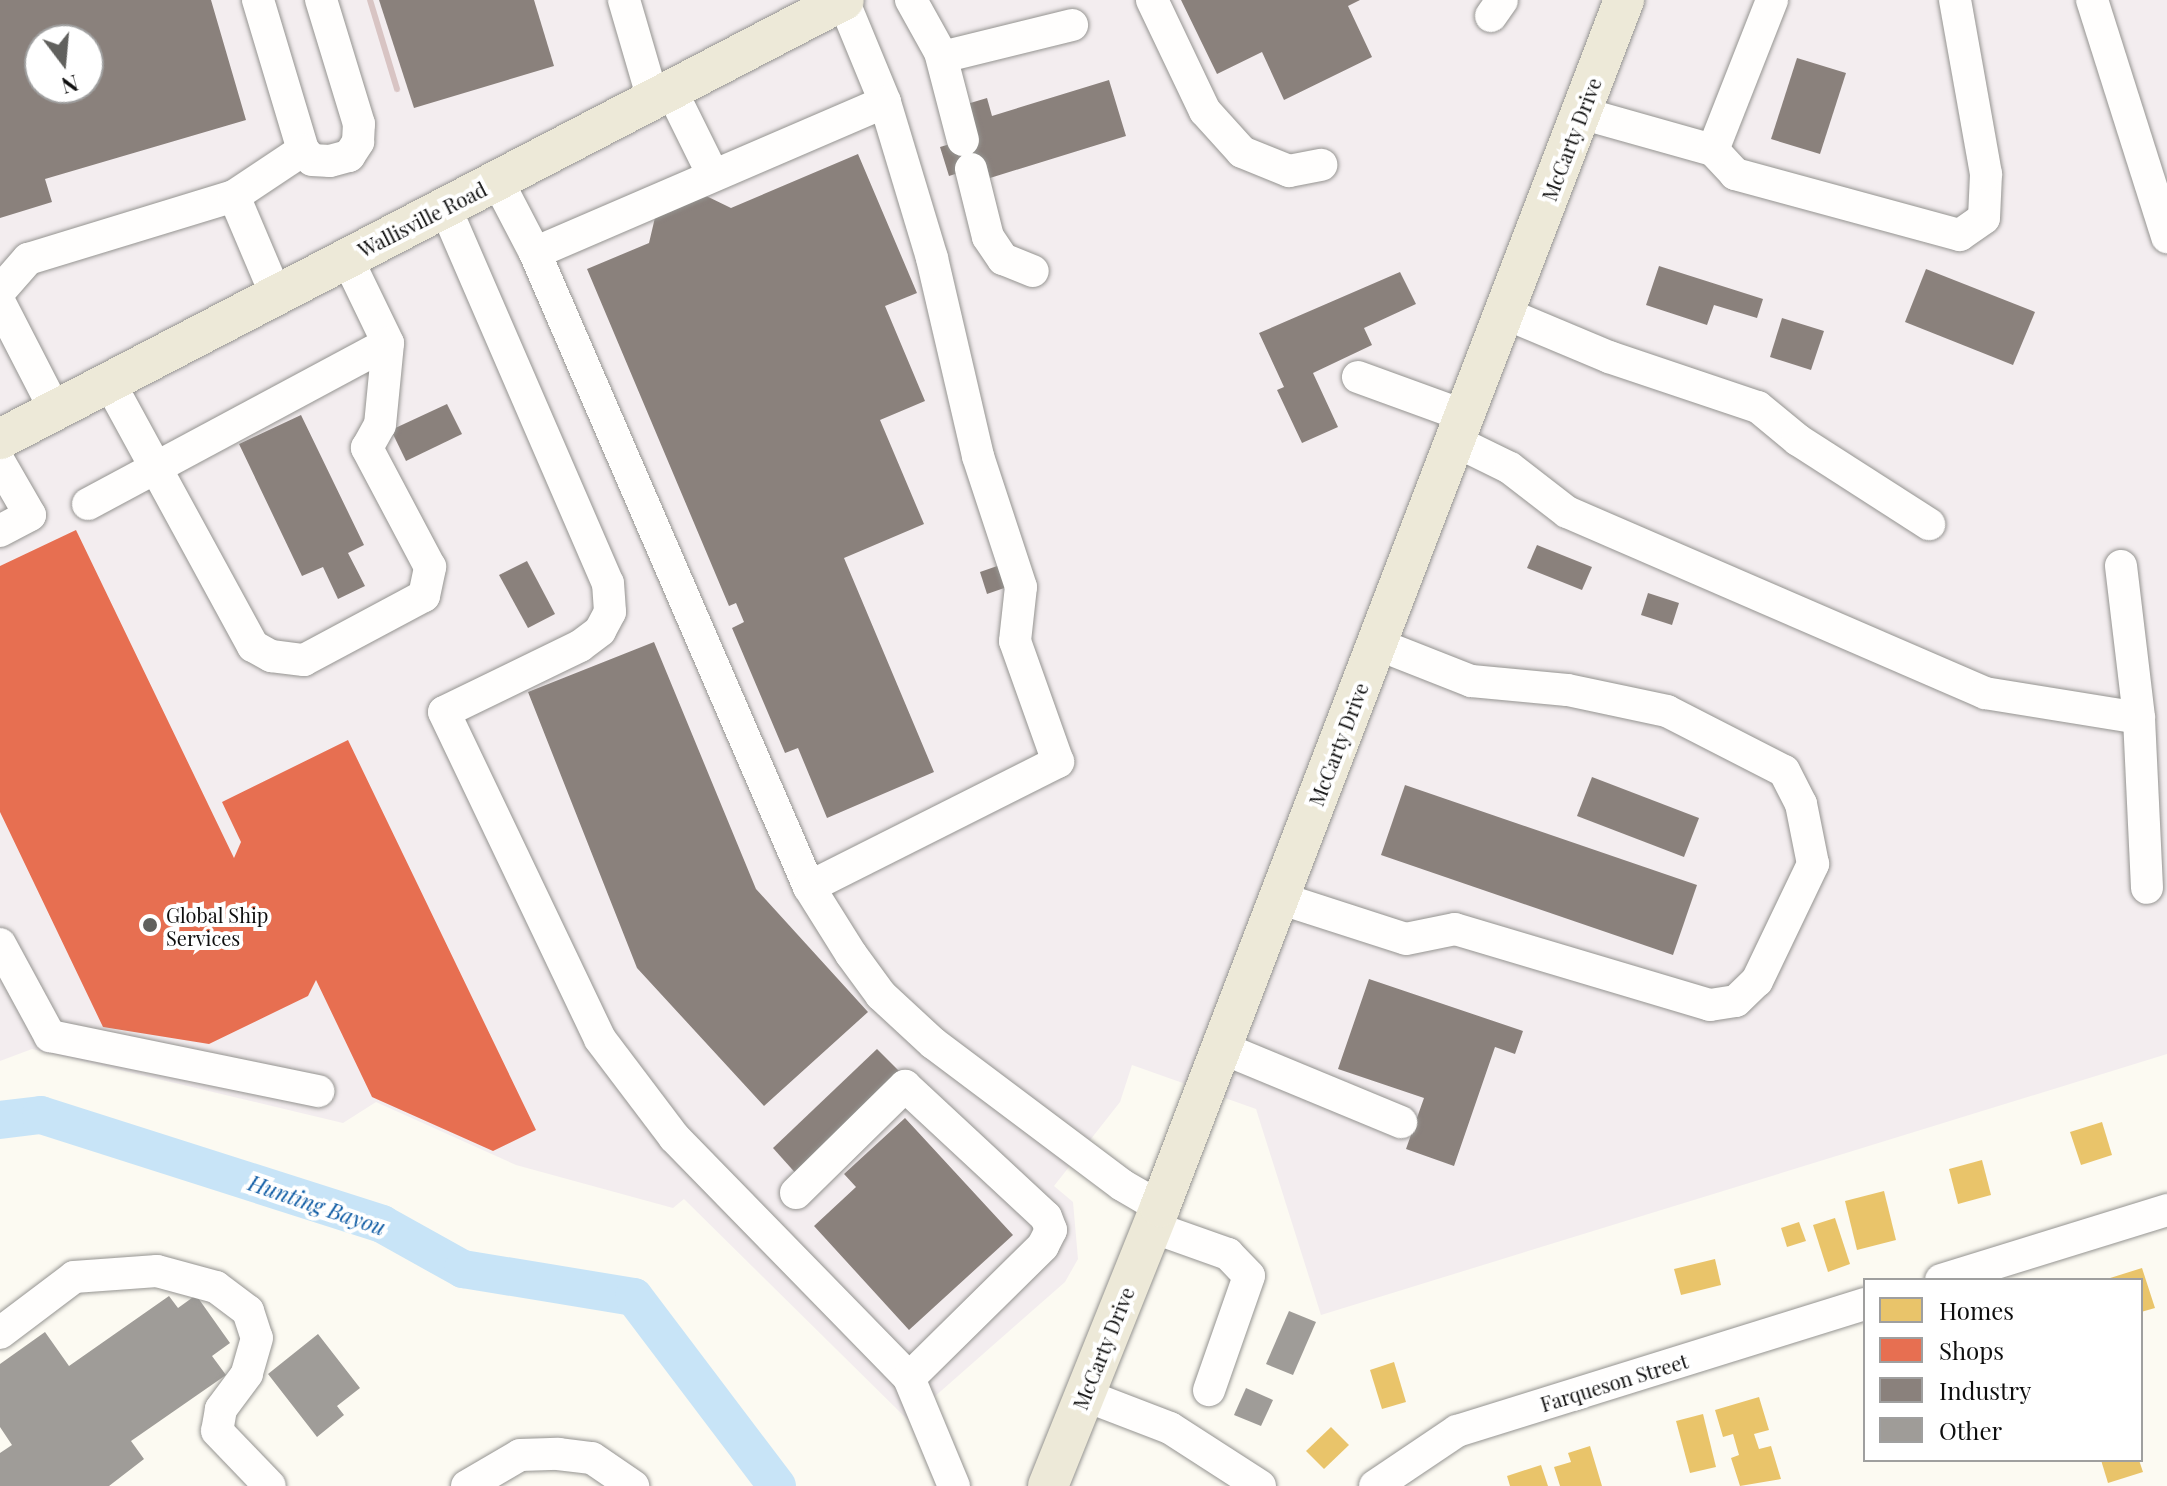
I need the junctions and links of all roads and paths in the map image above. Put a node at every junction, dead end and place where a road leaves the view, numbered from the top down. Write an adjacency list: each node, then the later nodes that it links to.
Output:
1 (258, 0): 16 (street)
2 (321, 0): 16 (street)
3 (624, 0): 13 (street)
4 (843, 0): 13 (main road, Wallisville Road); 14 (street)
5 (911, 0): 12 (street)
6 (1152, 0): 18 (street)
7 (1624, 0): 15 (main road, McCarty Drive)
8 (1772, 0): 17 (street)
9 (1955, 0): 17 (street)
10 (2092, 0): 23 (street)
11 (1072, 25): 12 (street)
12 (942, 57): 26 (street)
13 (662, 94): 19 (street); 20 (main road, Wallisville Road)
14 (885, 102): 19 (street); 45 (street)
15 (1581, 113): 17 (street); 30 (main road, McCarty Drive)
16 (303, 150): 21 (street)
17 (1713, 150)
18 (1321, 165)
19 (713, 175): 24 (street)
20 (497, 180): 22 (main road, Wallisville Road); 24 (street)
21 (234, 196): 27 (street); 28 (street)
22 (445, 207): 25 (main road, Wallisville Road); 58 (street)
23 (2167, 237)
24 (535, 253): 45 (street)
25 (347, 258): 28 (main road, Wallisville Road); 31 (street)
26 (1033, 271)
27 (0, 291)
28 (276, 295): 33 (main road, Wallisville Road)
29 (0, 303): 34 (street)
30 (1504, 313): 35 (main road, McCarty Drive); 40 (street)
31 (388, 343): 38 (street); 38 (street)
32 (1358, 377): 35 (street)
33 (109, 382): 34 (main road, Wallisville Road); 38 (street)
34 (55, 410): 36 (main road, Wallisville Road)
35 (1460, 428): 43 (main road, McCarty Drive); 44 (street)
36 (0, 439)
37 (0, 463): 41 (street)
38 (155, 467): 39 (street)
39 (88, 504)
40 (1929, 524)
41 (0, 531)
42 (2121, 566): 44 (street)
43 (1377, 644): 47 (main road, McCarty Drive); 47 (street)
44 (2139, 718): 46 (street)
45 (809, 887): 54 (street)
46 (2147, 888)
47 (1279, 898): 49 (main road, McCarty Drive)
48 (0, 944): 50 (street)
49 (1222, 1048): 51 (street); 54 (main road, McCarty Drive)
50 (318, 1091)
51 (1401, 1122)
52 (796, 1193): 58 (street)
53 (2167, 1210): 55 (street)
54 (1156, 1217): 59 (street); 60 (main road, McCarty Drive)
55 (1947, 1278)
56 (1863, 1305): 67 (street, Farqueson Street)
57 (0, 1333): 61 (street)
58 (909, 1378): 64 (street)
59 (1209, 1390)
60 (1084, 1395): 65 (main road, McCarty Drive); 66 (street)
61 (270, 1486)
62 (467, 1486): 63 (street)
63 (633, 1486)
64 (954, 1486)
65 (1048, 1486)
66 (1260, 1486)
67 (1375, 1486)

